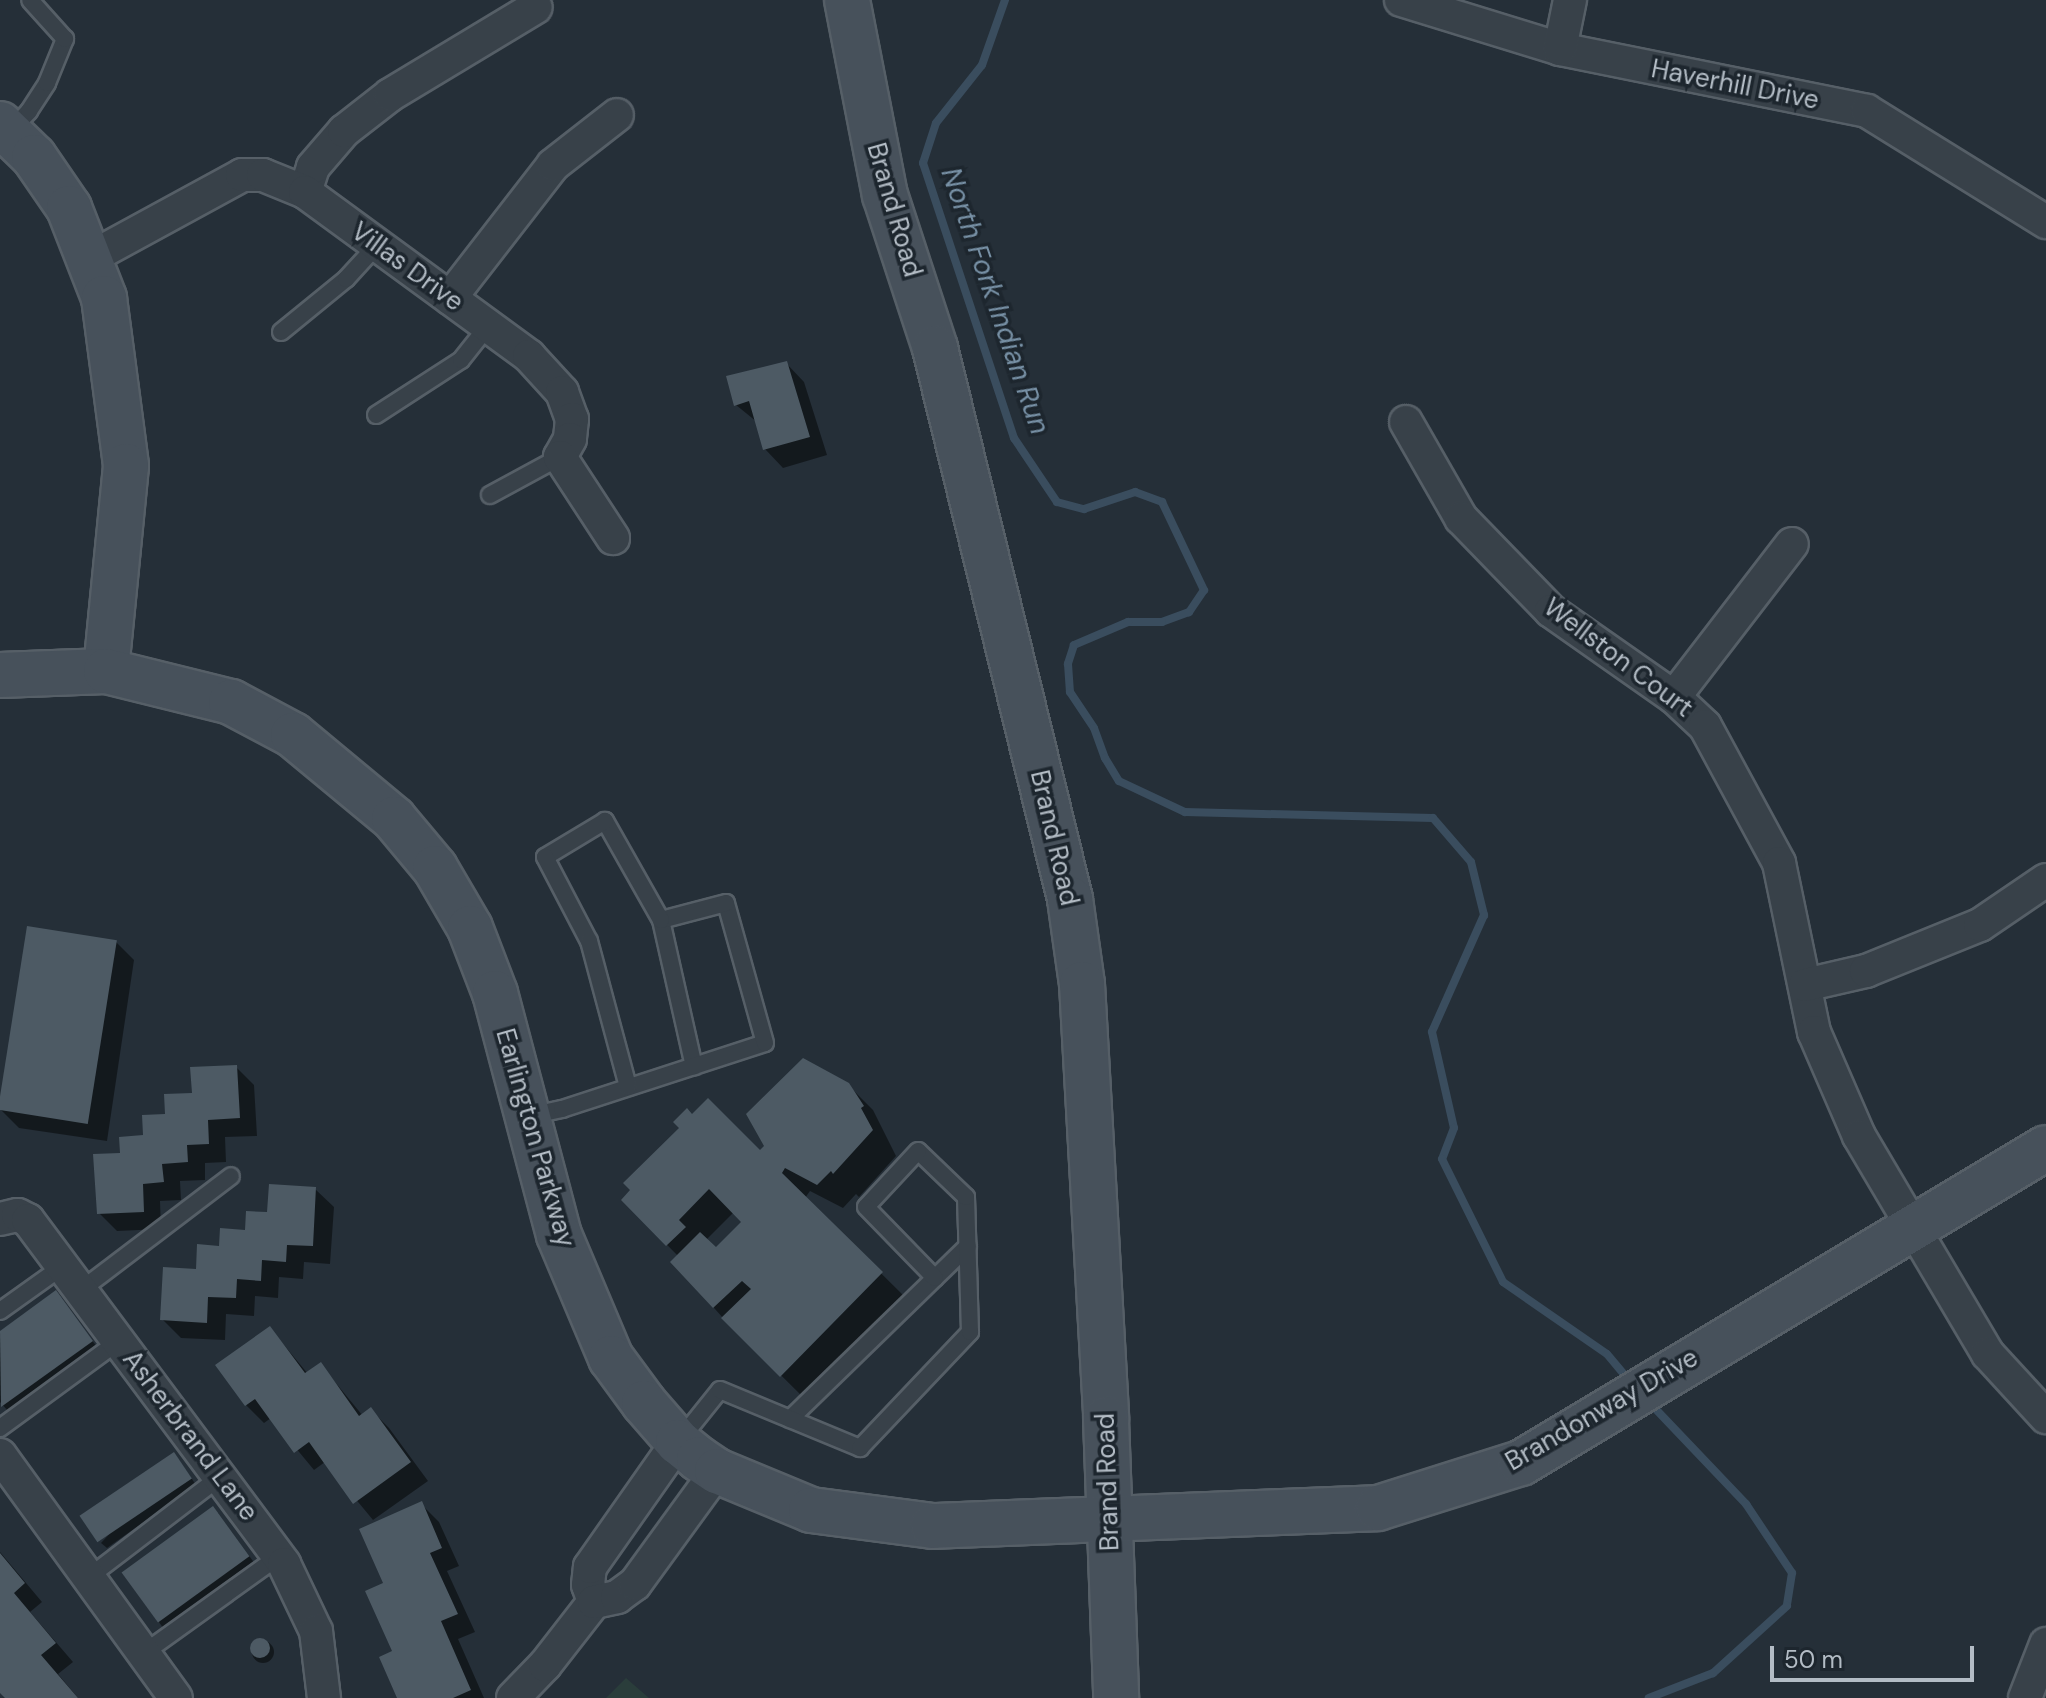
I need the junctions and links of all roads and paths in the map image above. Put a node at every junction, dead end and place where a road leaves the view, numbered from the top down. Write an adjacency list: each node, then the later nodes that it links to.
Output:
1 (30, 0): 8 (lane)
2 (847, 0): 47 (street, Brand Road)
3 (1401, 0): 6 (street, Haverhill Drive)
4 (1570, 0): 6 (street)
5 (536, 7): 9 (street)
6 (1560, 49): 10 (street, Haverhill Drive)
7 (617, 115): 13 (street)
8 (4, 128): 12 (street)
9 (305, 192): 11 (street, Villas Drive); 12 (street, Villas Drive)
10 (2046, 222)
11 (377, 245): 13 (street, Villas Drive); 15 (lane)
12 (90, 258): 22 (street)
13 (450, 298): 14 (street, Villas Drive)
14 (488, 326): 16 (lane); 18 (street, Villas Drive)
15 (281, 332)
16 (376, 415)
17 (1406, 422): 24 (street, Wellston Court)
18 (560, 457): 19 (lane); 20 (street)
19 (490, 495)
20 (613, 538)
21 (1792, 544): 24 (street)
22 (106, 671): 23 (street, Earlington Parkway); 30 (street, Earlington Parkway)
23 (0, 675)
24 (1674, 697): 27 (street, Wellston Court)
25 (2046, 880): 27 (street)
26 (661, 920): 28 (lane); 28 (lane); 29 (lane)
27 (1805, 985): 34 (street, Wellston Court)
28 (694, 1066): 29 (lane)
29 (628, 1087): 30 (lane)
30 (528, 1117): 43 (street, Earlington Parkway)
31 (2046, 1148): 34 (street, Brandonway Drive)
32 (231, 1176): 36 (lane)
33 (0, 1219): 36 (street, Asherbrand Lane)
34 (1911, 1228): 40 (street, Wellston Court); 47 (street, Brandonway Drive)
35 (968, 1246): 37 (lane); 37 (lane); 41 (lane)
36 (72, 1278): 38 (lane); 39 (street, Asherbrand Lane)
37 (935, 1278): 41 (lane)
38 (0, 1311)
39 (119, 1341): 42 (lane); 46 (street, Asherbrand Lane)
40 (2046, 1417)
41 (790, 1419): 43 (lane)
42 (0, 1428)
43 (678, 1442): 45 (street, Earlington Parkway); 50 (street)
44 (0, 1455): 49 (street)
45 (717, 1471): 47 (street, Earlington Parkway); 50 (street)
46 (220, 1477): 48 (street, Asherbrand Lane); 49 (lane)
47 (1109, 1520): 56 (street, Brand Road)
48 (279, 1556): 52 (lane); 54 (street, Asherbrand Lane)
49 (89, 1577): 52 (street)
50 (594, 1602): 55 (street)
51 (2046, 1644): 57 (street)
52 (144, 1653): 53 (street)
53 (176, 1698)
54 (324, 1698)
55 (513, 1698)
56 (1116, 1698)
57 (2025, 1698)

